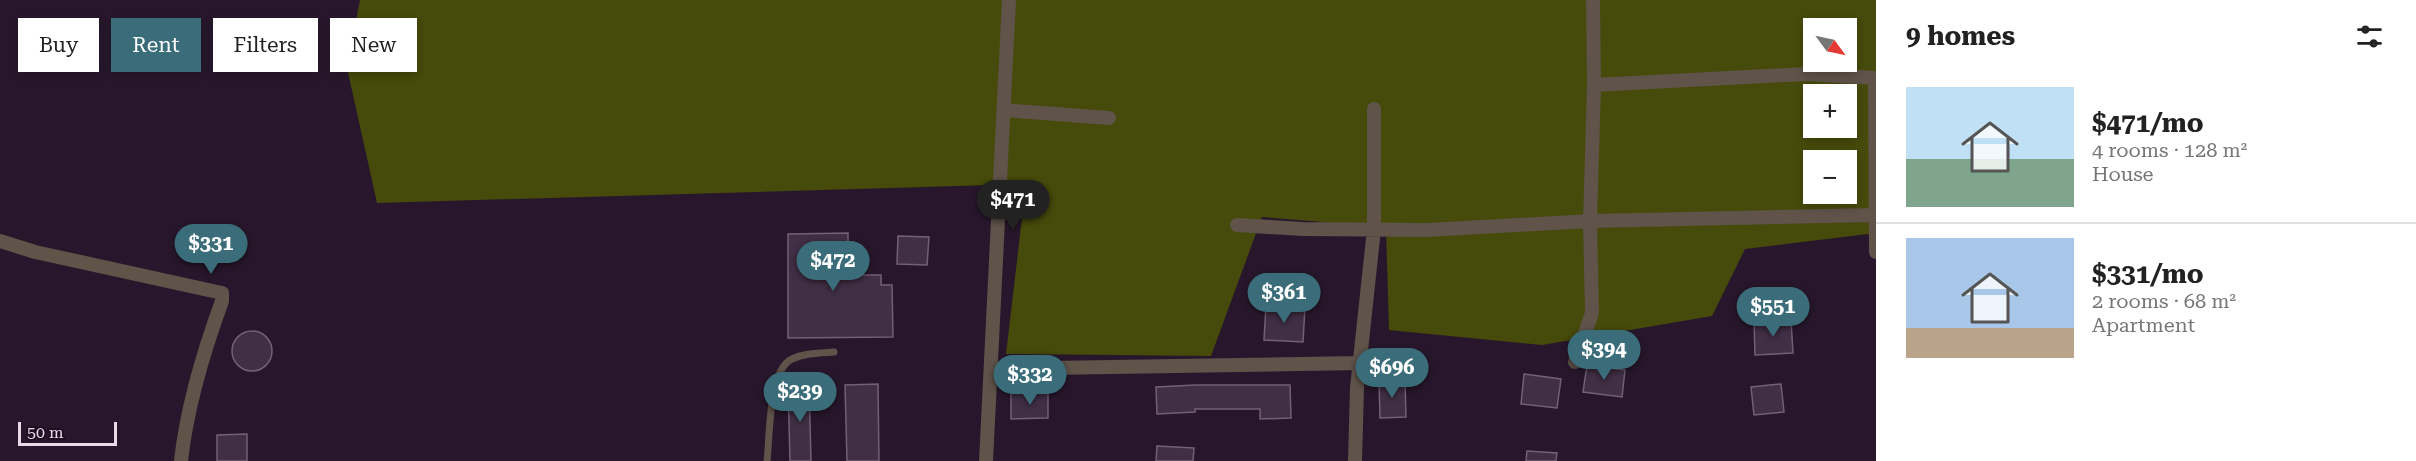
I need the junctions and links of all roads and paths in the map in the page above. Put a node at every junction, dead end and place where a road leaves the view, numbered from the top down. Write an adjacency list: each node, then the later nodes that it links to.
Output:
1 (1009, 0): 6 (street)
2 (1593, 0): 4 (street)
3 (1876, 78): 4 (street); 8 (street)
4 (1594, 85): 9 (street)
5 (1374, 109): 11 (street)
6 (1004, 110): 7 (street); 17 (street)
7 (1109, 118)
8 (1875, 215): 9 (street); 13 (street)
9 (1590, 221): 11 (street); 15 (street)
10 (1237, 225): 11 (street)
11 (1374, 230): 16 (street)
12 (0, 241): 18 (street)
13 (1876, 252)
14 (834, 352): 19 (lane)
15 (1575, 362)
16 (1360, 363): 17 (street); 21 (street)
17 (991, 369): 20 (street)
18 (181, 461)
19 (767, 461)
20 (986, 461)
21 (1354, 461)

